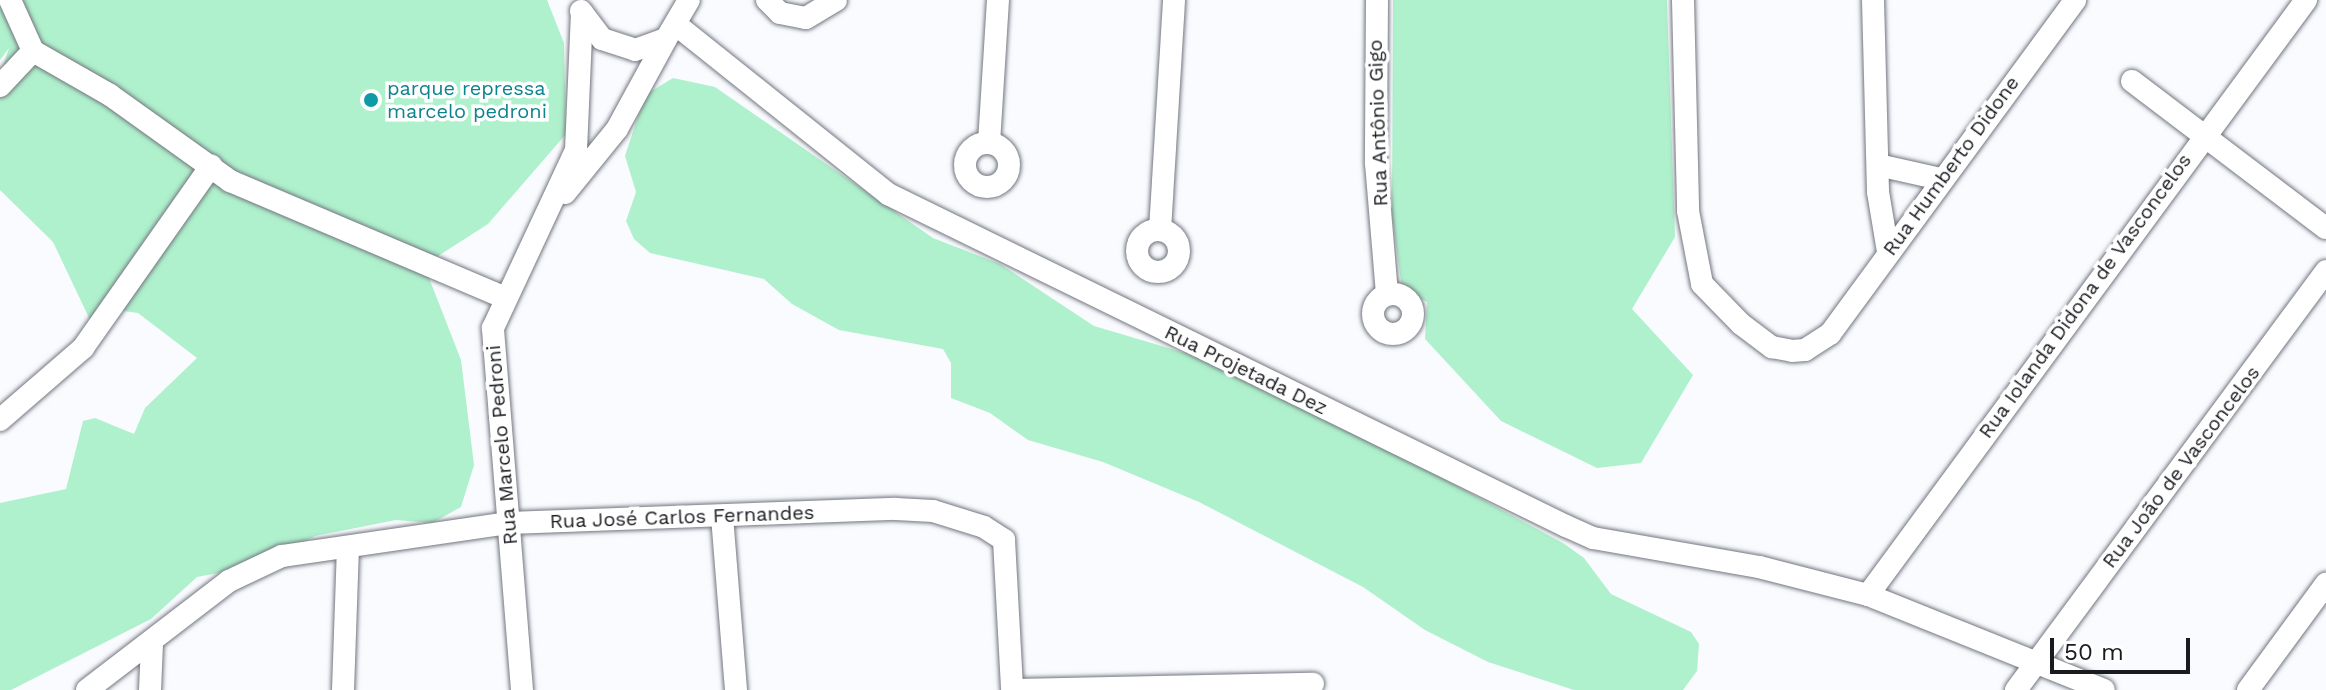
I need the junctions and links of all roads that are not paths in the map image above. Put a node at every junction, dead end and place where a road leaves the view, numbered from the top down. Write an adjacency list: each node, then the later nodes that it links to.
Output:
1 (10, 0): 14 (street)
2 (689, 0): 13 (street, Rua Marcelo Pedroni)
3 (767, 0): 4 (street)
4 (836, 0)
5 (998, 0): 18 (street)
6 (1174, 0): 24 (street)
7 (1377, 0): 27 (street, Rua Antônio Gigo)
8 (1683, 0): 25 (street, Rua Humberto Didone)
9 (1873, 0): 19 (street)
10 (2075, 0): 21 (street, Rua Humberto Didone)
11 (2306, 0): 17 (street, Rua Iolanda Didona de Vasconcelos)
12 (580, 6): 13 (street); 22 (street, Rua Marcelo Pedroni)
13 (672, 33): 22 (street, Rua Marcelo Pedroni); 34 (street, Rua Projetada Dez)
14 (33, 51): 16 (street); 20 (street)
15 (2132, 81): 17 (street)
16 (0, 86)
17 (2202, 135): 23 (street); 34 (street, Rua Iolanda Didona de Vasconcelos)
18 (989, 143)
19 (1878, 165): 21 (street); 25 (street)
20 (211, 166): 28 (street); 29 (street)
21 (1940, 179): 25 (street, Rua Humberto Didone)
22 (549, 213): 28 (street, Rua Marcelo Pedroni)
23 (2326, 228)
24 (1160, 230)
25 (1888, 252)
26 (2326, 271): 36 (street, Rua João de Vasconcelos)
27 (1387, 294)
28 (503, 297): 31 (street, Rua Marcelo Pedroni)
29 (0, 420)
30 (722, 516): 31 (street, Rua José Carlos Fernandes); 42 (street); 43 (street, Rua José Carlos Fernandes)
31 (509, 523): 32 (street, Rua José Carlos Fernandes); 41 (street, Rua Marcelo Pedroni)
32 (348, 550): 35 (street, Rua José Carlos Fernandes); 40 (street)
33 (2326, 584): 46 (street)
34 (1868, 595): 36 (street, Rua Projetada Dez)
35 (152, 644): 38 (street, Rua José Carlos Fernandes); 39 (street)
36 (2036, 664): 44 (street, Rua João de Vasconcelos); 45 (street, Rua Projetada Dez)
37 (1313, 684): 43 (street)
38 (87, 690)
39 (150, 690)
40 (343, 690)
41 (522, 690)
42 (736, 690)
43 (1013, 690)
44 (2016, 690)
45 (2104, 690)
46 (2248, 690)

